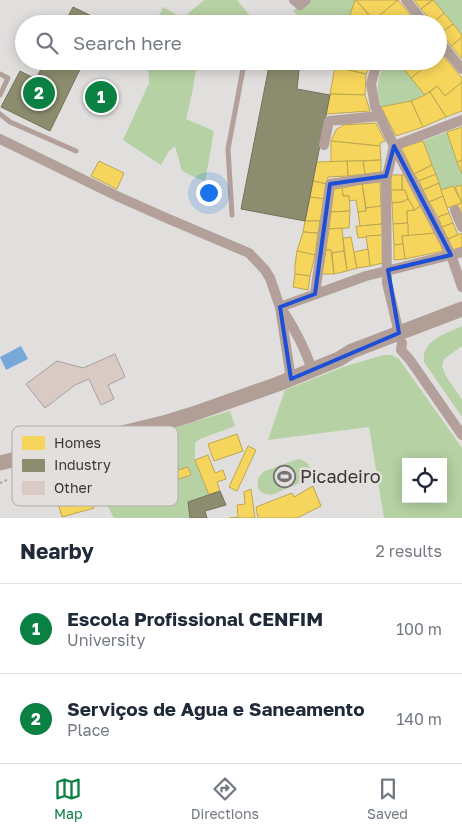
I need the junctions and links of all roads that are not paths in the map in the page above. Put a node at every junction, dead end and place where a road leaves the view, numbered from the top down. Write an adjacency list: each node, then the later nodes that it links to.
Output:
1 (294, 0): 2 (street)
2 (306, 0)
3 (406, 0): 4 (street)
4 (418, 15)
5 (447, 51): 6 (street)
6 (462, 69)
7 (243, 70): 20 (lane)
8 (375, 70): 12 (street)
9 (0, 74): 10 (lane)
10 (0, 95)
11 (0, 114): 17 (lane)
12 (379, 116): 15 (street); 16 (street)
13 (462, 120): 16 (street)
14 (0, 139): 27 (street)
15 (324, 145)
16 (394, 146): 18 (street); 23 (street)
17 (76, 151)
18 (386, 176): 24 (street); 26 (street)
19 (455, 210): 21 (street)
20 (232, 215)
21 (462, 227)
22 (462, 252): 23 (street)
23 (451, 255): 24 (street); 25 (street)
24 (388, 270): 26 (street); 30 (street)
25 (462, 287)
26 (315, 294): 27 (street)
27 (280, 308): 31 (street); 32 (street)
28 (462, 309): 30 (main road)
29 (462, 316): 30 (main road)
30 (401, 338): 31 (main road); 34 (street)
31 (312, 370): 32 (main road)
32 (291, 379): 33 (main road)
33 (151, 426)
34 (462, 435)

